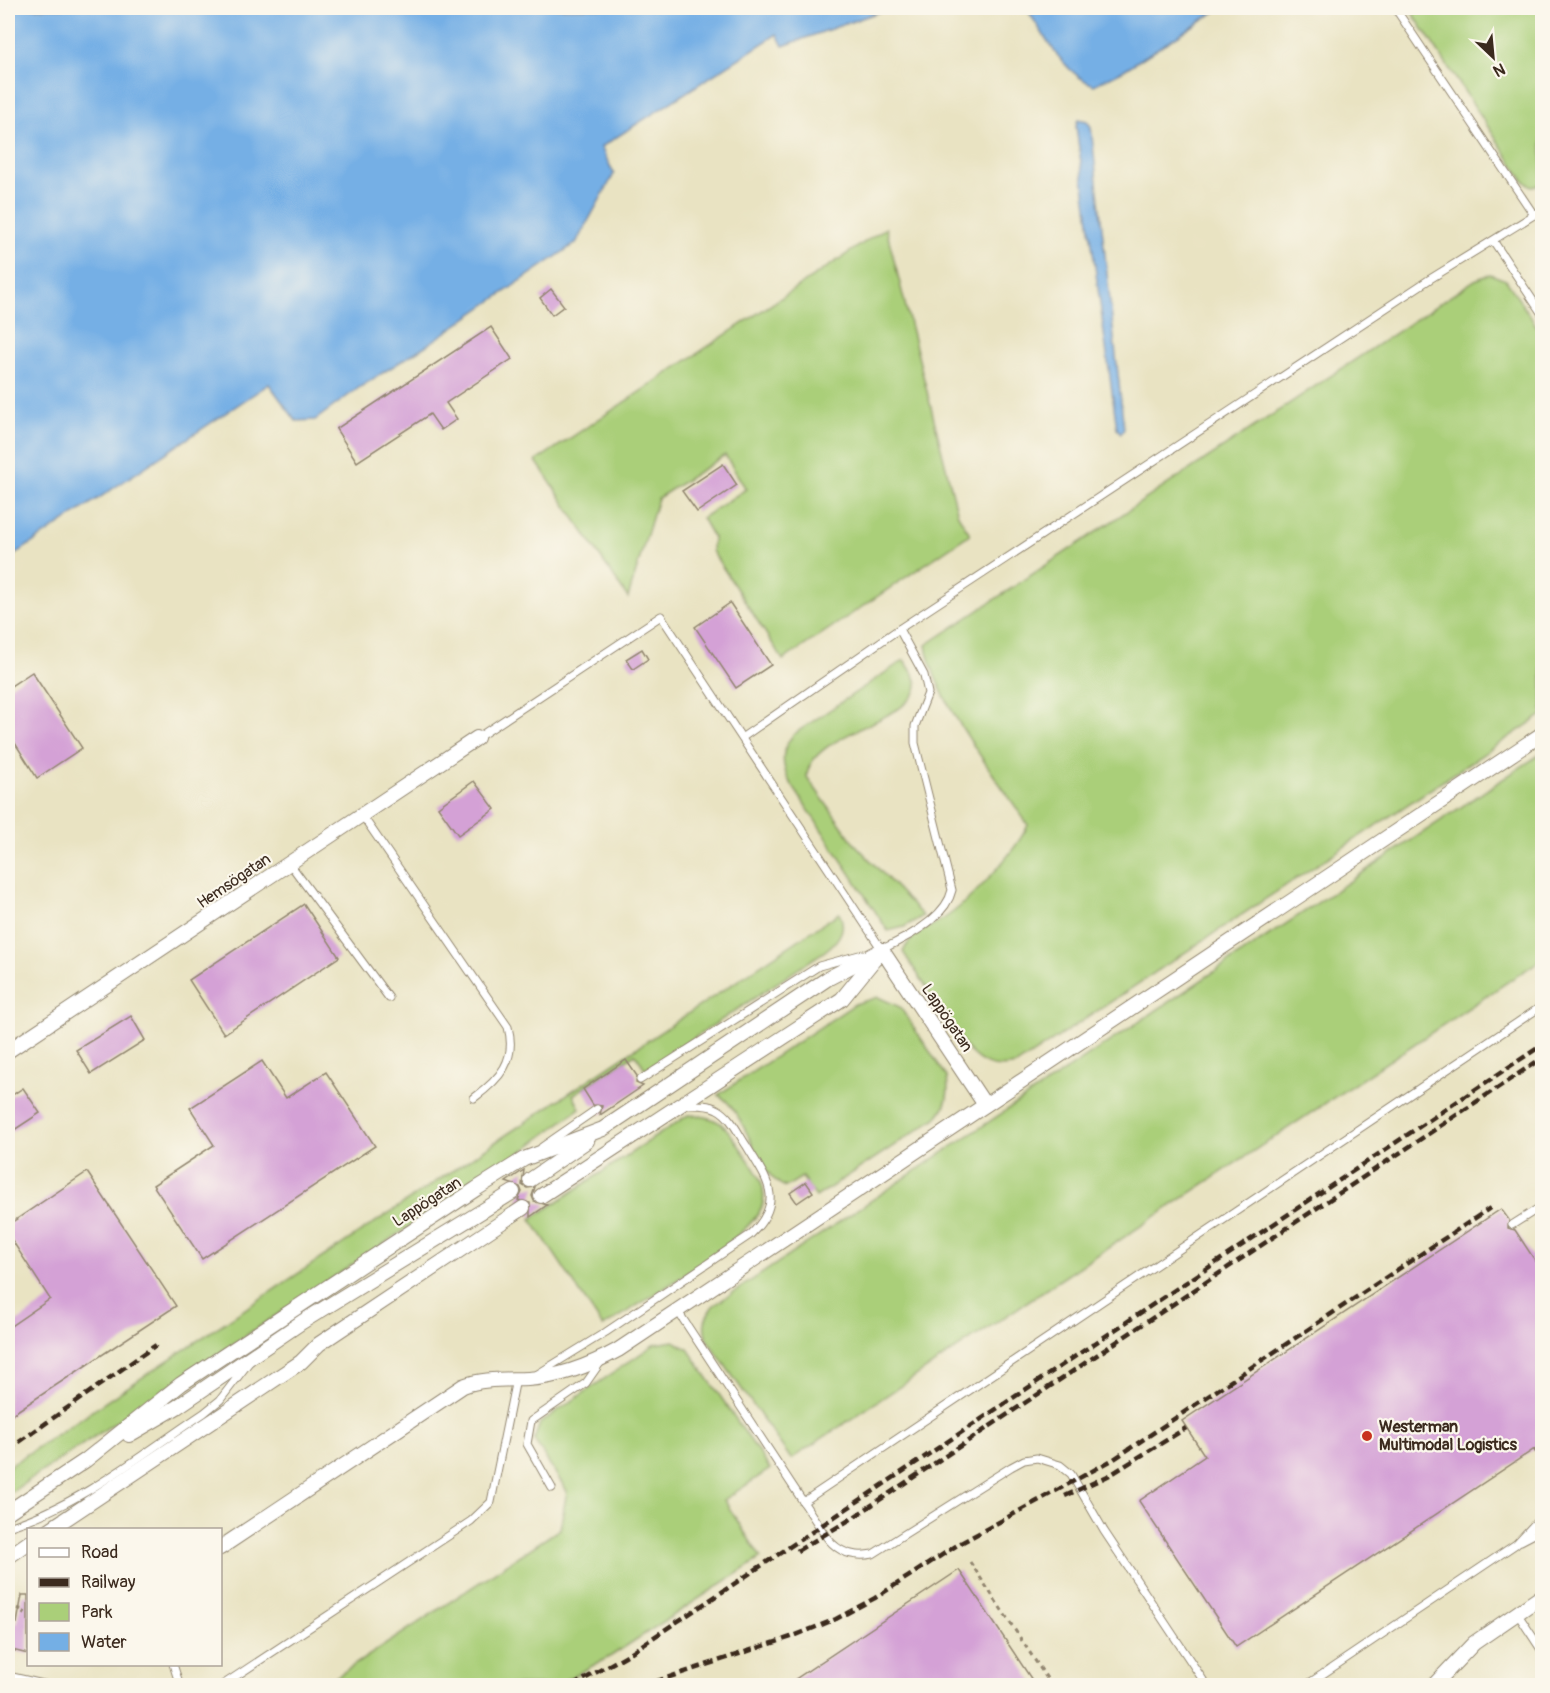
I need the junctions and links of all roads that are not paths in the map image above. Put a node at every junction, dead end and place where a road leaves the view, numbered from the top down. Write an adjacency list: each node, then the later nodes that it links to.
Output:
1 (1395, 8): 3 (lane)
2 (1542, 210): 3 (lane)
3 (1534, 215): 4 (lane)
4 (1494, 242): 5 (lane); 6 (lane)
5 (1542, 314)
6 (899, 629): 8 (lane); 12 (lane)
7 (1542, 734): 19 (street)
8 (743, 737): 9 (lane); 12 (lane)
9 (477, 738): 10 (street, Hemsögatan)
10 (362, 815): 11 (street, Hemsögatan); 17 (lane)
11 (290, 864): 13 (lane); 15 (street, Hemsögatan)
12 (882, 950): 16 (lane); 18 (street); 19 (street, Lappögatan); 21 (street, Lappögatan)
13 (389, 998)
14 (1542, 1006): 35 (lane)
15 (8, 1051)
16 (640, 1080)
17 (474, 1098)
18 (682, 1105): 25 (street); 32 (lane)
19 (985, 1105): 29 (street)
20 (597, 1109): 22 (lane)
21 (603, 1129): 22 (street, Lappögatan); 23 (street)
22 (524, 1159): 33 (street, Lappögatan)
23 (530, 1180)
24 (513, 1192): 30 (street)
25 (541, 1196)
26 (1542, 1206): 28 (lane)
27 (523, 1208): 39 (street)
28 (1512, 1225)
29 (677, 1310): 31 (street); 35 (lane)
30 (256, 1355): 33 (street); 38 (lane)
31 (602, 1359): 32 (street); 34 (lane)
32 (523, 1379): 42 (street); 52 (lane)
33 (86, 1460): 36 (street, Lappögatan)
34 (552, 1488)
35 (803, 1502): 53 (lane)
36 (8, 1512)
37 (1542, 1515): 41 (lane)
38 (8, 1527)
39 (52, 1528)
40 (1542, 1530): 41 (lane)
41 (1516, 1544): 54 (lane)
42 (222, 1547)
43 (21, 1548): 44 (street)
44 (8, 1557)
45 (1542, 1596): 46 (street)
46 (1517, 1613): 47 (lane); 55 (street)
47 (1542, 1651)
48 (173, 1666): 51 (lane)
49 (8, 1676): 50 (lane)
50 (52, 1686)
51 (180, 1686)
52 (222, 1686)
53 (1207, 1686)
54 (1305, 1686)
55 (1433, 1686)

